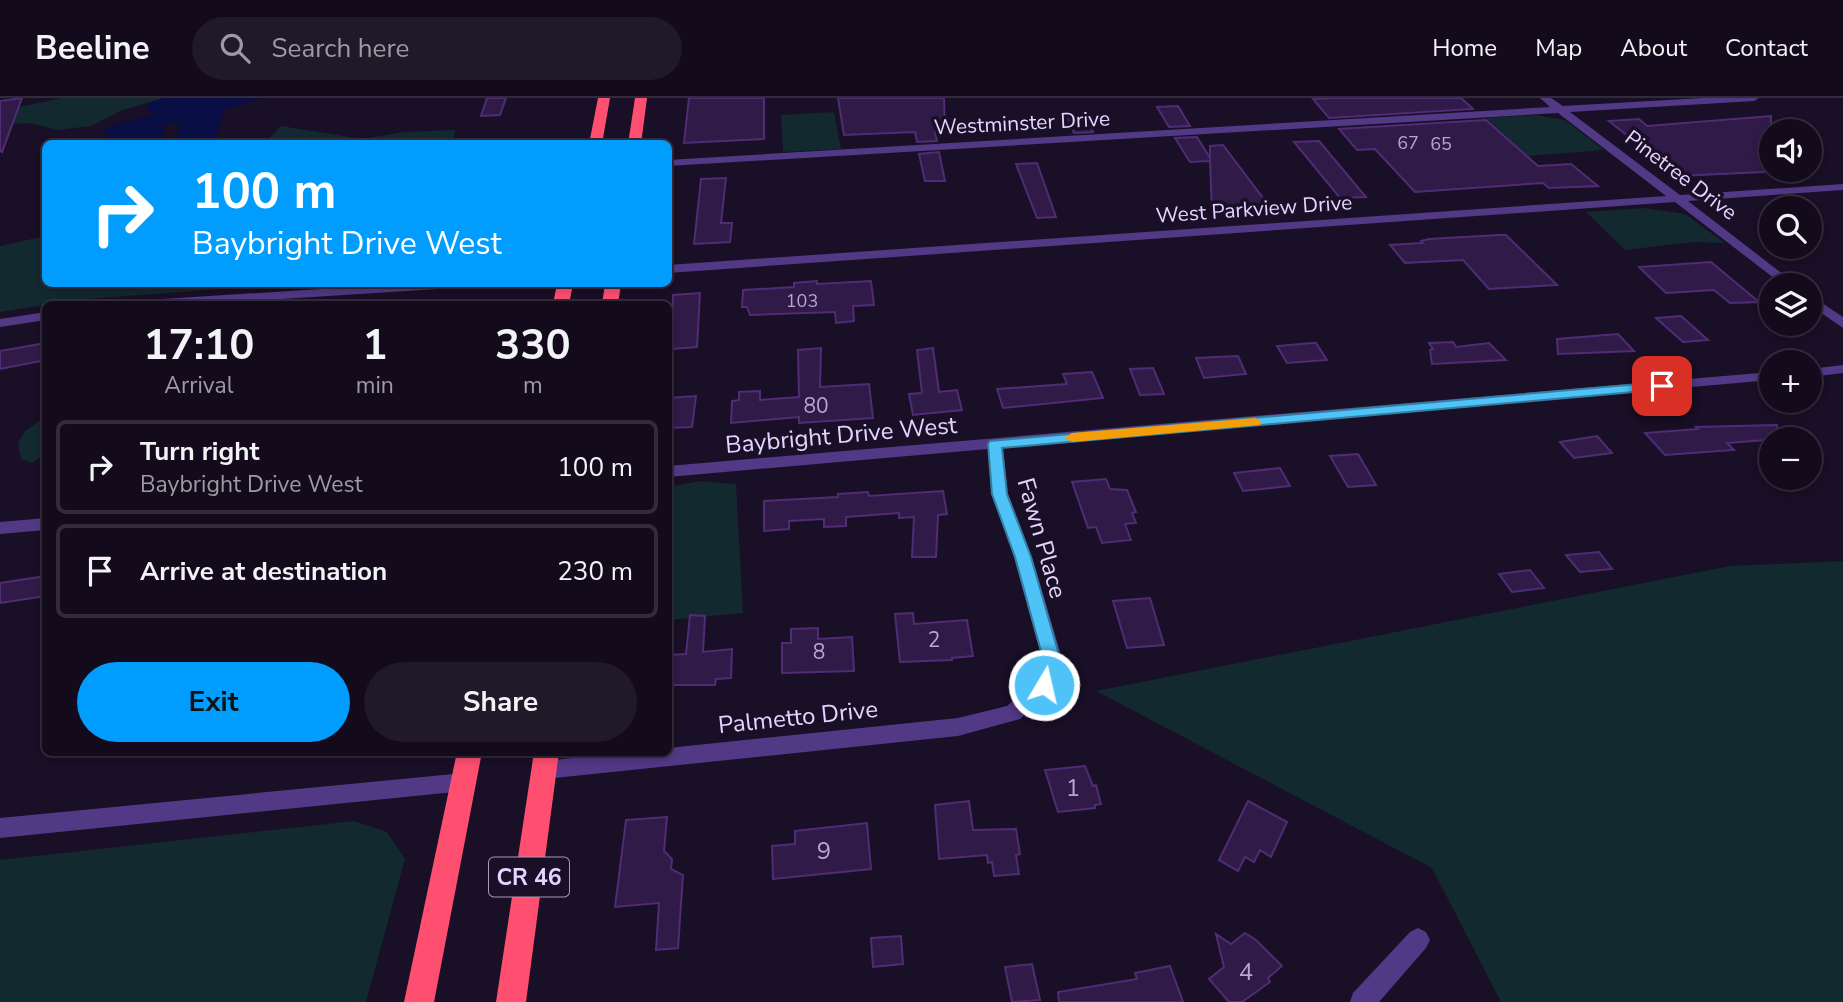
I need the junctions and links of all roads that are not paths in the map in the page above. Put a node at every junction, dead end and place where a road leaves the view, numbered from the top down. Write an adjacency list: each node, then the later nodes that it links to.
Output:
1 (604, 98): 6 (highway)
2 (640, 98): 7 (highway)
3 (1545, 98): 5 (street, Pinetree Drive)
4 (1754, 98): 5 (street, Westminster Drive)
5 (1560, 109): 8 (street, Westminster Drive); 10 (street, Pinetree Drive)
6 (596, 140)
7 (635, 140)
8 (672, 163)
9 (1843, 187): 10 (street, West Parkview Drive)
10 (1676, 198): 11 (street, West Parkview Drive); 12 (street, Pinetree Drive)
11 (672, 269)
12 (1775, 273)
13 (407, 287): 14 (street)
14 (193, 301)
15 (1822, 308): 18 (street)
16 (42, 317): 17 (street)
17 (0, 323)
18 (1843, 324)
19 (1843, 369): 20 (street)
20 (1822, 372)
21 (1759, 377): 22 (street, Baybright Drive West)
22 (995, 444): 23 (street, Baybright Drive West); 26 (street, Fawn Place)
23 (672, 472)
24 (42, 524): 25 (street)
25 (0, 528)
26 (1044, 685): 27 (street, Palmetto Drive)
27 (672, 751)
28 (469, 756): 31 (highway)
29 (607, 756): 30 (street, Palmetto Drive)
30 (546, 761): 35 (highway, CR 46)
31 (464, 782): 32 (street); 34 (highway)
32 (0, 828)
33 (1418, 940): 36 (street)
34 (419, 1002)
35 (511, 1002)
36 (1362, 1002)

